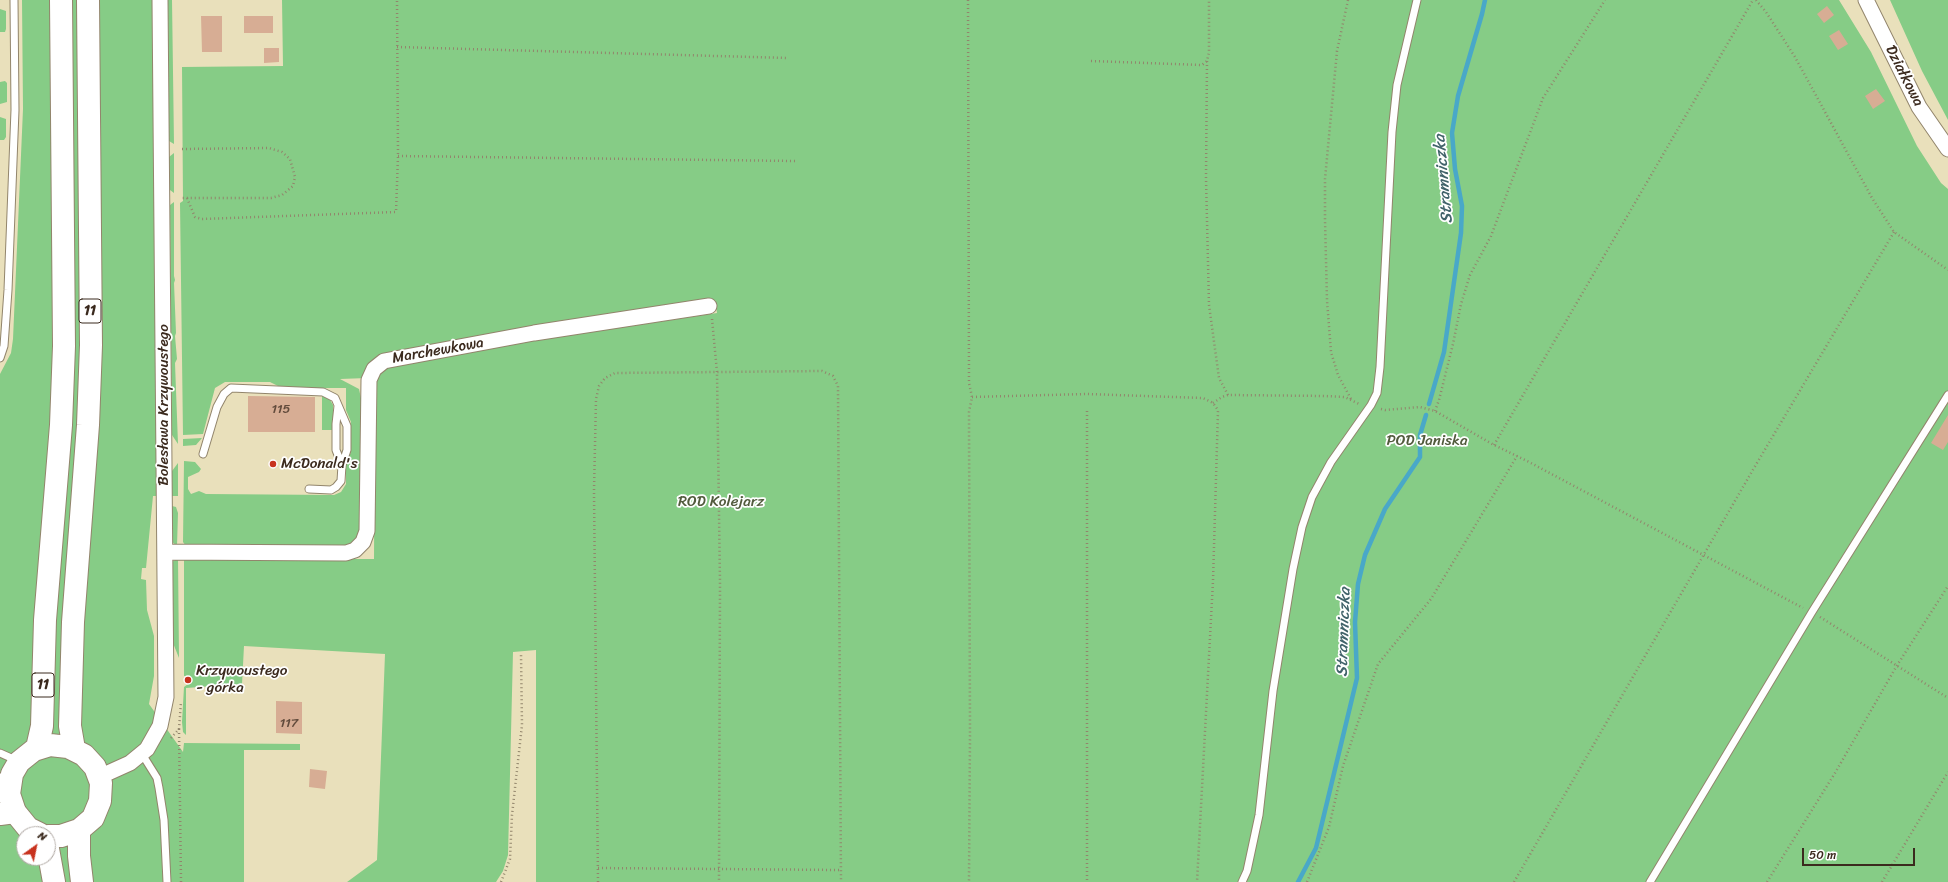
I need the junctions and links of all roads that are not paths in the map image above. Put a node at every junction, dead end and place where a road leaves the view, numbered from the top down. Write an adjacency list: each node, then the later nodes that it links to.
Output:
1 (14, 0): 9 (lane)
2 (61, 0): 16 (main road, 11)
3 (88, 0): 17 (main road, 11)
4 (160, 0): 15 (street, Bolesława Krzywoustego)
5 (1417, 0): 30 (lane)
6 (1866, 0): 7 (street, Działkowa)
7 (1948, 149)
8 (709, 306): 15 (street, Marchewkowa)
9 (0, 358)
10 (1948, 395): 31 (lane)
11 (338, 406): 12 (lane); 13 (lane); 13 (lane)
12 (203, 454)
13 (342, 465): 14 (lane)
14 (309, 489)
15 (166, 552): 19 (street, Bolesława Krzywoustego)
16 (37, 748): 17 (main road); 20 (main road)
17 (74, 749): 21 (main road)
18 (0, 753): 20 (lane)
19 (142, 754): 21 (street, Bolesława Krzywoustego); 29 (lane)
20 (10, 776): 22 (main road)
21 (99, 777): 24 (main road)
22 (7, 813): 23 (main road)
23 (27, 826)
24 (79, 830): 25 (main road); 28 (main road)
25 (56, 836)
26 (51, 866): 27 (main road)
27 (54, 882)
28 (82, 882)
29 (167, 882)
30 (1242, 882)
31 (1650, 882)

